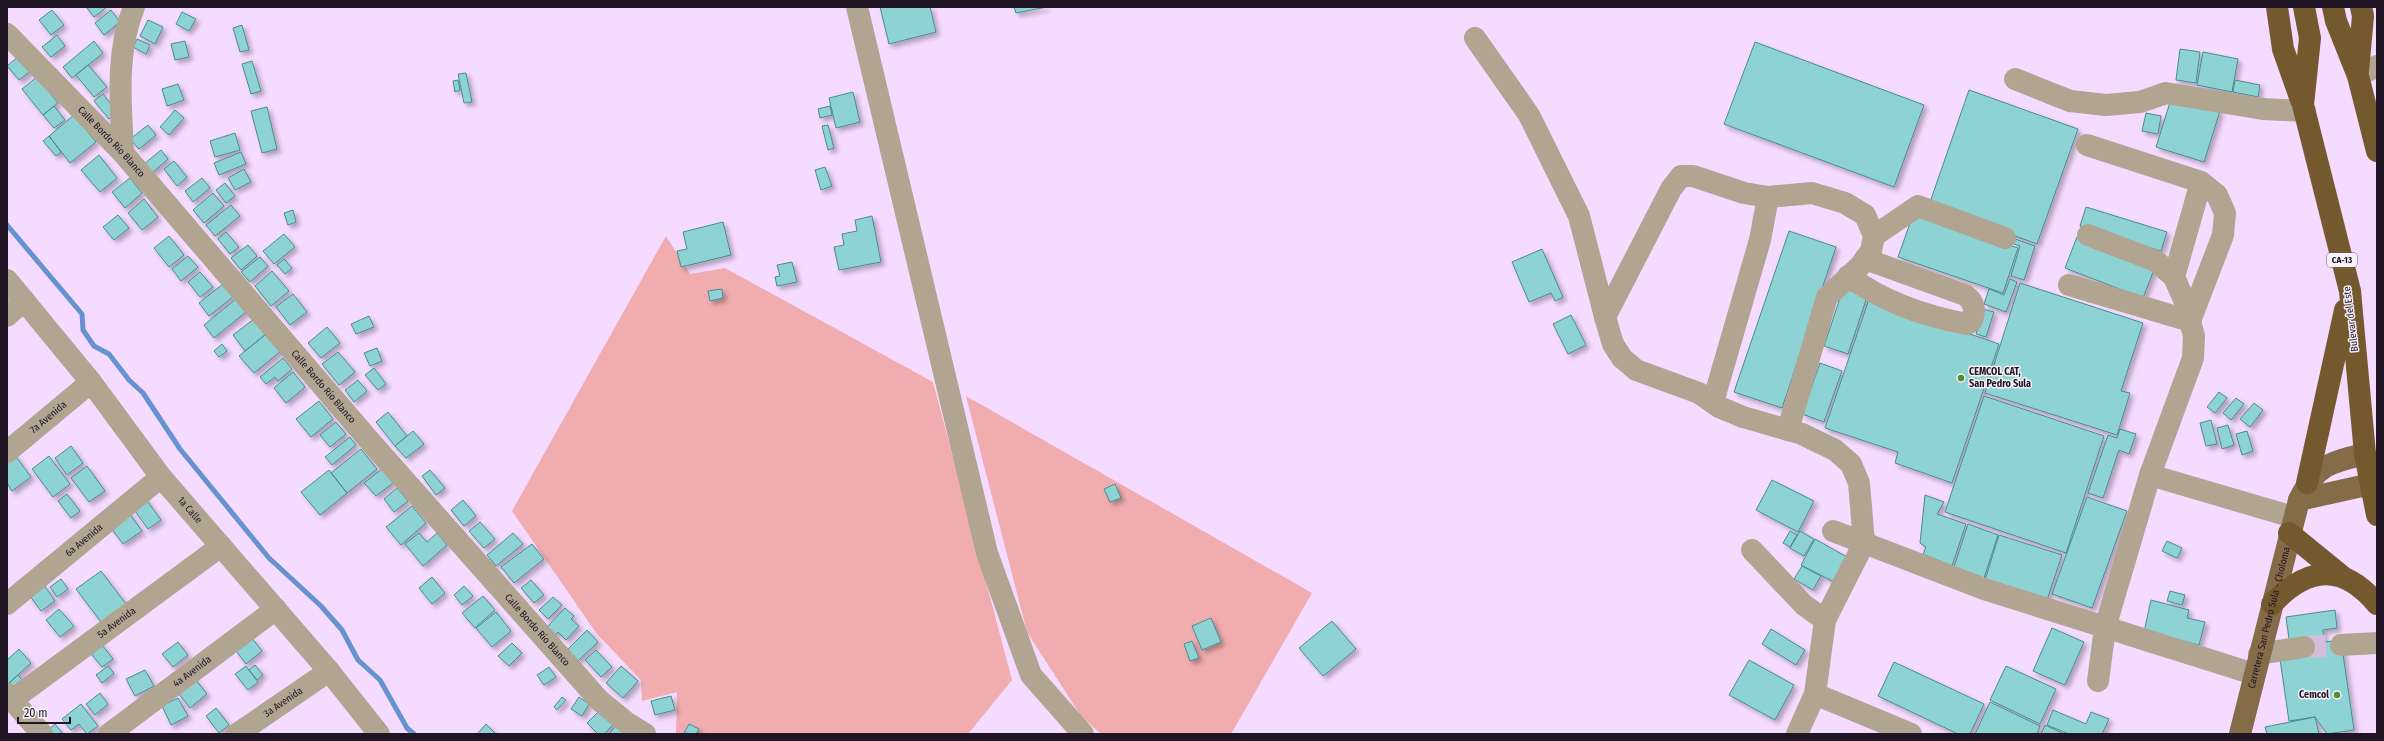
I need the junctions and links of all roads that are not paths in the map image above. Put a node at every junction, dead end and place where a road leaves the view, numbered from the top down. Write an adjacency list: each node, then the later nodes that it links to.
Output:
1 (857, 7): 65 (street)
2 (2277, 7): 12 (highway)
3 (2304, 7): 12 (highway, Bulevar del Este / CA-13)
4 (2333, 7): 10 (highway)
5 (2363, 10): 10 (highway)
6 (128, 11): 15 (street)
7 (7, 34): 15 (street, Calle Bordo Río Blanco)
8 (1475, 38): 29 (street)
9 (2377, 66): 10 (street)
10 (2358, 76): 14 (highway)
11 (2015, 79): 12 (street)
12 (2304, 108): 26 (highway, Bulevar del Este / CA-13)
13 (2087, 145): 16 (street)
14 (2377, 151)
15 (123, 153): 64 (street, Calle Bordo Río Blanco)
16 (2201, 182): 23 (street); 30 (street)
17 (1768, 197): 19 (street); 29 (street); 32 (street)
18 (2088, 235): 23 (street)
19 (1874, 236): 20 (street); 21 (street)
20 (2005, 238)
21 (1865, 259): 22 (street); 22 (street)
22 (1848, 276): 33 (street)
23 (2174, 277): 30 (street)
24 (7, 280): 27 (street, 1a Calle)
25 (2069, 285): 30 (street)
26 (2350, 292): 35 (highway, Bulevar del Este / CA-13); 39 (highway)
27 (24, 300): 28 (street); 31 (street, 1a Calle)
28 (7, 316)
29 (1605, 317): 32 (street)
30 (2190, 321): 36 (street)
31 (91, 382): 34 (street, 7a Avenida); 37 (street, 1a Calle)
32 (1713, 402): 33 (street)
33 (1788, 430): 42 (street)
34 (7, 452)
35 (2371, 452): 38 (highway, Bulevar del Este / CA-13); 39 (main road, Carretera San Pedro Sula - Choloma)
36 (2150, 475): 39 (street); 51 (street)
37 (161, 476): 43 (street, 1a Calle); 46 (street, 6a Avenida)
38 (2371, 484): 39 (main road); 40 (highway, Bulevar del Este / CA-13)
39 (2297, 508): 45 (highway); 47 (main road, Carretera San Pedro Sula - Choloma)
40 (2377, 515)
41 (1834, 531): 42 (street)
42 (1864, 543): 50 (street); 51 (street)
43 (221, 546): 49 (street, 1a Calle); 59 (street, 5a Avenida)
44 (1752, 550): 50 (street)
45 (2343, 577): 47 (highway); 48 (highway)
46 (7, 604)
47 (2272, 604): 55 (main road, Carretera San Pedro Sula - Choloma)
48 (2377, 604)
49 (276, 610): 56 (street, 1a Calle); 61 (street, 4a Avenida)
50 (1825, 620): 58 (street)
51 (2105, 628): 55 (street); 57 (street)
52 (2377, 643): 53 (street)
53 (2341, 645)
54 (2304, 647): 55 (street)
55 (2256, 664): 68 (main road, Carretera San Pedro Sula - Choloma)
56 (330, 671): 62 (street, 3a Avenida); 63 (street, 1a Calle)
57 (2098, 681)
58 (1815, 694): 66 (street); 67 (street)
59 (10, 697): 60 (street)
60 (42, 734)
61 (109, 734)
62 (237, 734)
63 (379, 734)
64 (645, 734)
65 (1083, 734)
66 (1797, 734)
67 (1911, 734)
68 (2240, 734)

